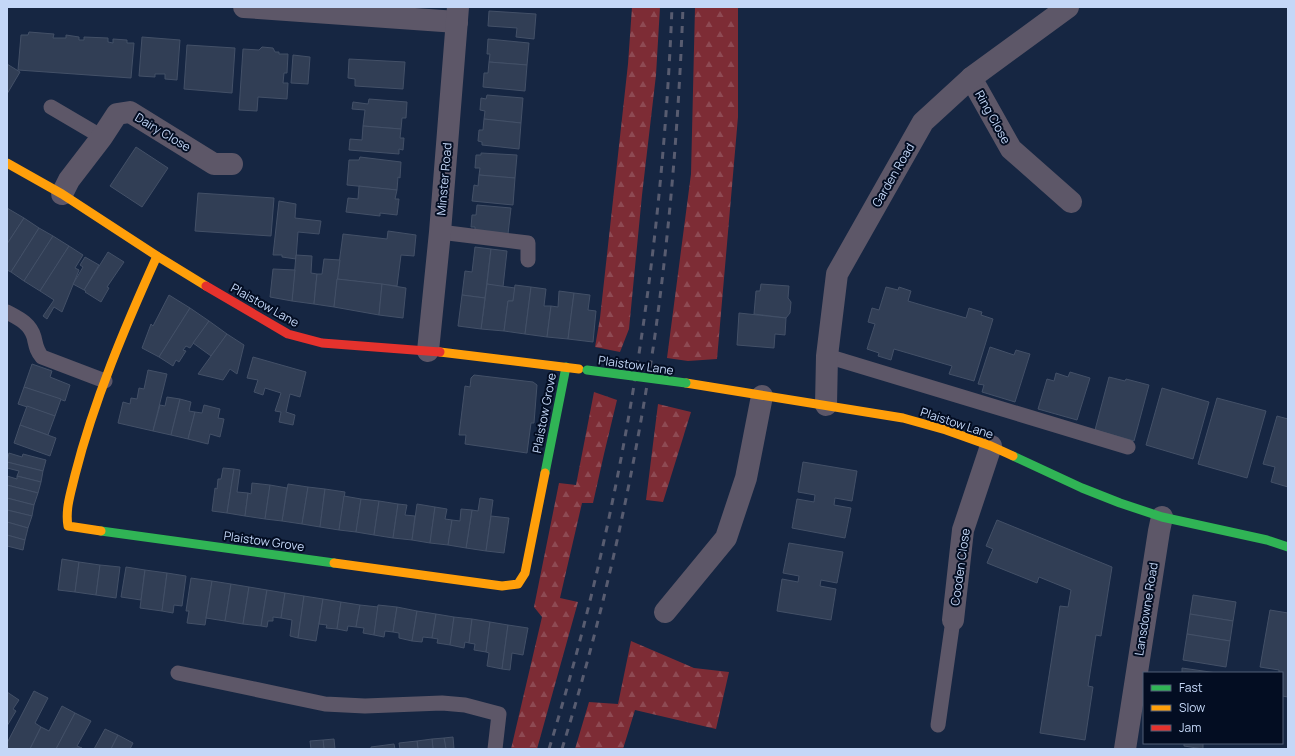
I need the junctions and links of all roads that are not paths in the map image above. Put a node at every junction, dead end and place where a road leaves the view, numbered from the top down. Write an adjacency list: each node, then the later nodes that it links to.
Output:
1 (244, 7): 3 (street)
2 (1068, 7): 4 (street, Garden Road)
3 (457, 15): 11 (street, Minster Road)
4 (971, 78): 10 (street, Ring Close); 16 (street, Garden Road)
5 (51, 107): 6 (lane)
6 (102, 137): 8 (street, Dairy Close); 9 (street, Dairy Close)
7 (7, 163): 9 (street, Plaistow Lane)
8 (232, 164)
9 (62, 194): 12 (street, Plaistow Lane)
10 (1071, 202)
11 (440, 232): 13 (lane); 15 (street, Minster Road)
12 (157, 256): 15 (street, Plaistow Lane); 18 (street, Plaistow Grove)
13 (528, 260)
14 (7, 312): 18 (lane)
15 (428, 351): 17 (street, Plaistow Lane)
16 (827, 356): 20 (street, Garden Road); 22 (lane)
17 (566, 367): 18 (street, Plaistow Grove); 19 (street, Plaistow Lane, bridge)
18 (105, 381)
19 (762, 396): 20 (street, Plaistow Lane); 25 (street)
20 (826, 405): 21 (street, Plaistow Lane)
21 (991, 446): 23 (street, Plaistow Lane); 26 (street, Cooden Close)
22 (1128, 447)
23 (1162, 517): 24 (street, Plaistow Lane); 30 (street, Lansdowne Road)
24 (1288, 546)
25 (665, 612)
26 (953, 620): 28 (lane)
27 (178, 673): 29 (lane)
28 (938, 725)
29 (495, 749)
30 (1125, 749)

